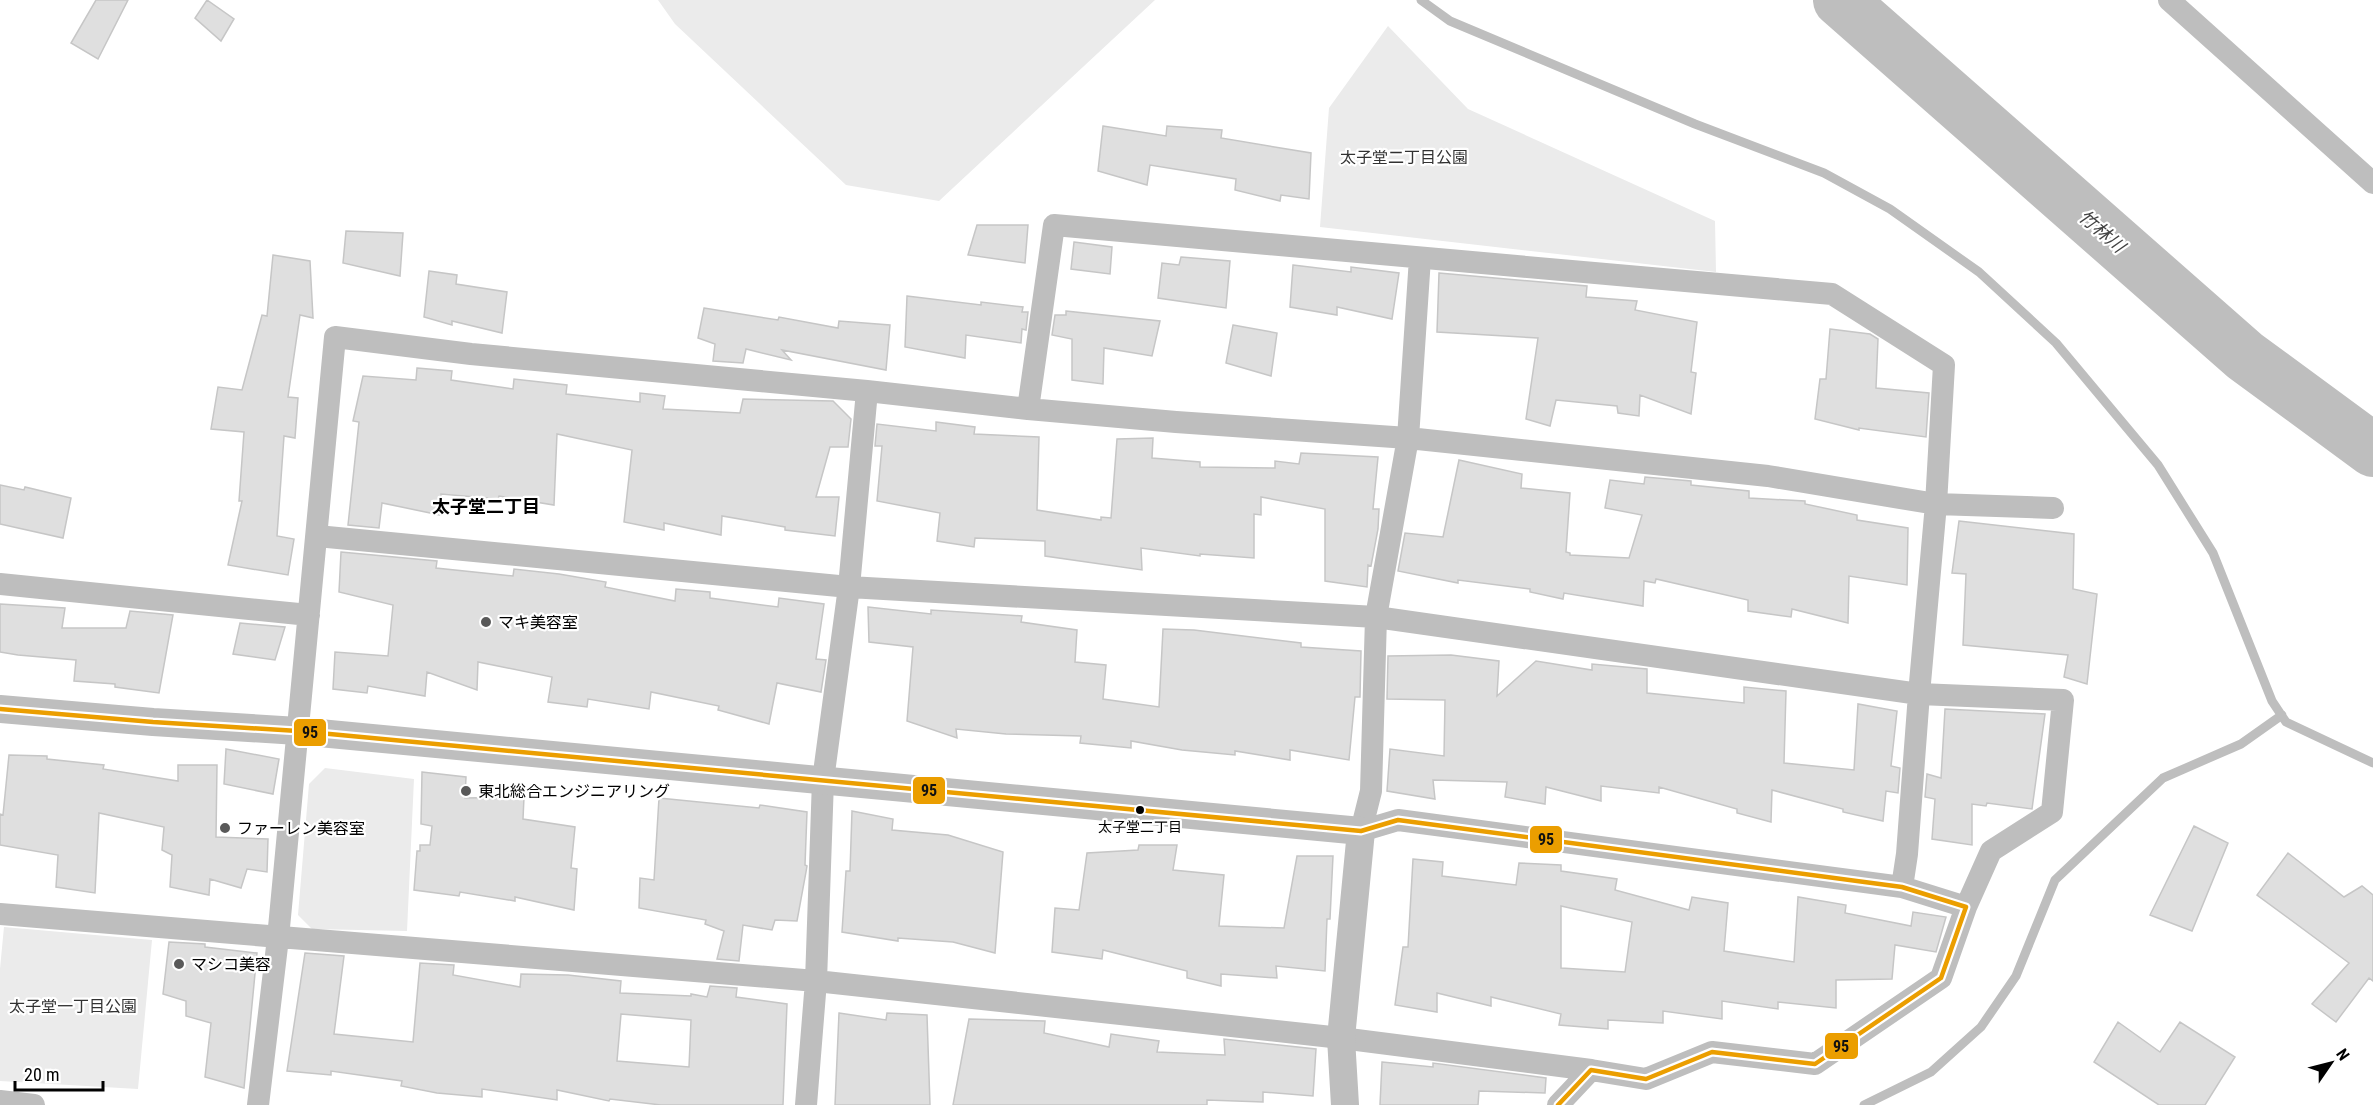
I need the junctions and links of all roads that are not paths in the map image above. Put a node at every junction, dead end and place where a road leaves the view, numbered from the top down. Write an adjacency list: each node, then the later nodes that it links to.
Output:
1 (2169, 0): 2 (street)
2 (2373, 183)
3 (1420, 258): 5 (street); 6 (street); 7 (street)
4 (867, 391): 5 (street); 9 (street); 11 (street)
5 (1028, 409): 6 (street)
6 (1408, 438): 7 (street); 13 (street)
7 (1936, 504): 8 (street); 14 (street)
8 (2053, 508)
9 (317, 536): 11 (street); 12 (street)
10 (0, 584): 12 (street)
11 (849, 587): 13 (street); 17 (street)
12 (309, 615): 16 (street)
13 (1376, 617): 14 (street); 18 (street)
14 (1919, 694): 19 (street); 20 (street)
15 (0, 709): 16 (street)
16 (298, 731): 17 (street); 22 (street)
17 (823, 780): 18 (street); 23 (street)
18 (1361, 831): 19 (street); 24 (street)
19 (1902, 887): 20 (street)
20 (1966, 907): 25 (street)
21 (0, 914): 22 (street)
22 (278, 938): 23 (street); 28 (street)
23 (816, 981): 24 (street); 29 (street)
24 (1341, 1038): 25 (street); 30 (street)
25 (1591, 1070): 31 (street)
26 (0, 1101): 27 (street)
27 (34, 1105)
28 (258, 1105)
29 (806, 1105)
30 (1345, 1105)
31 (1558, 1105)

